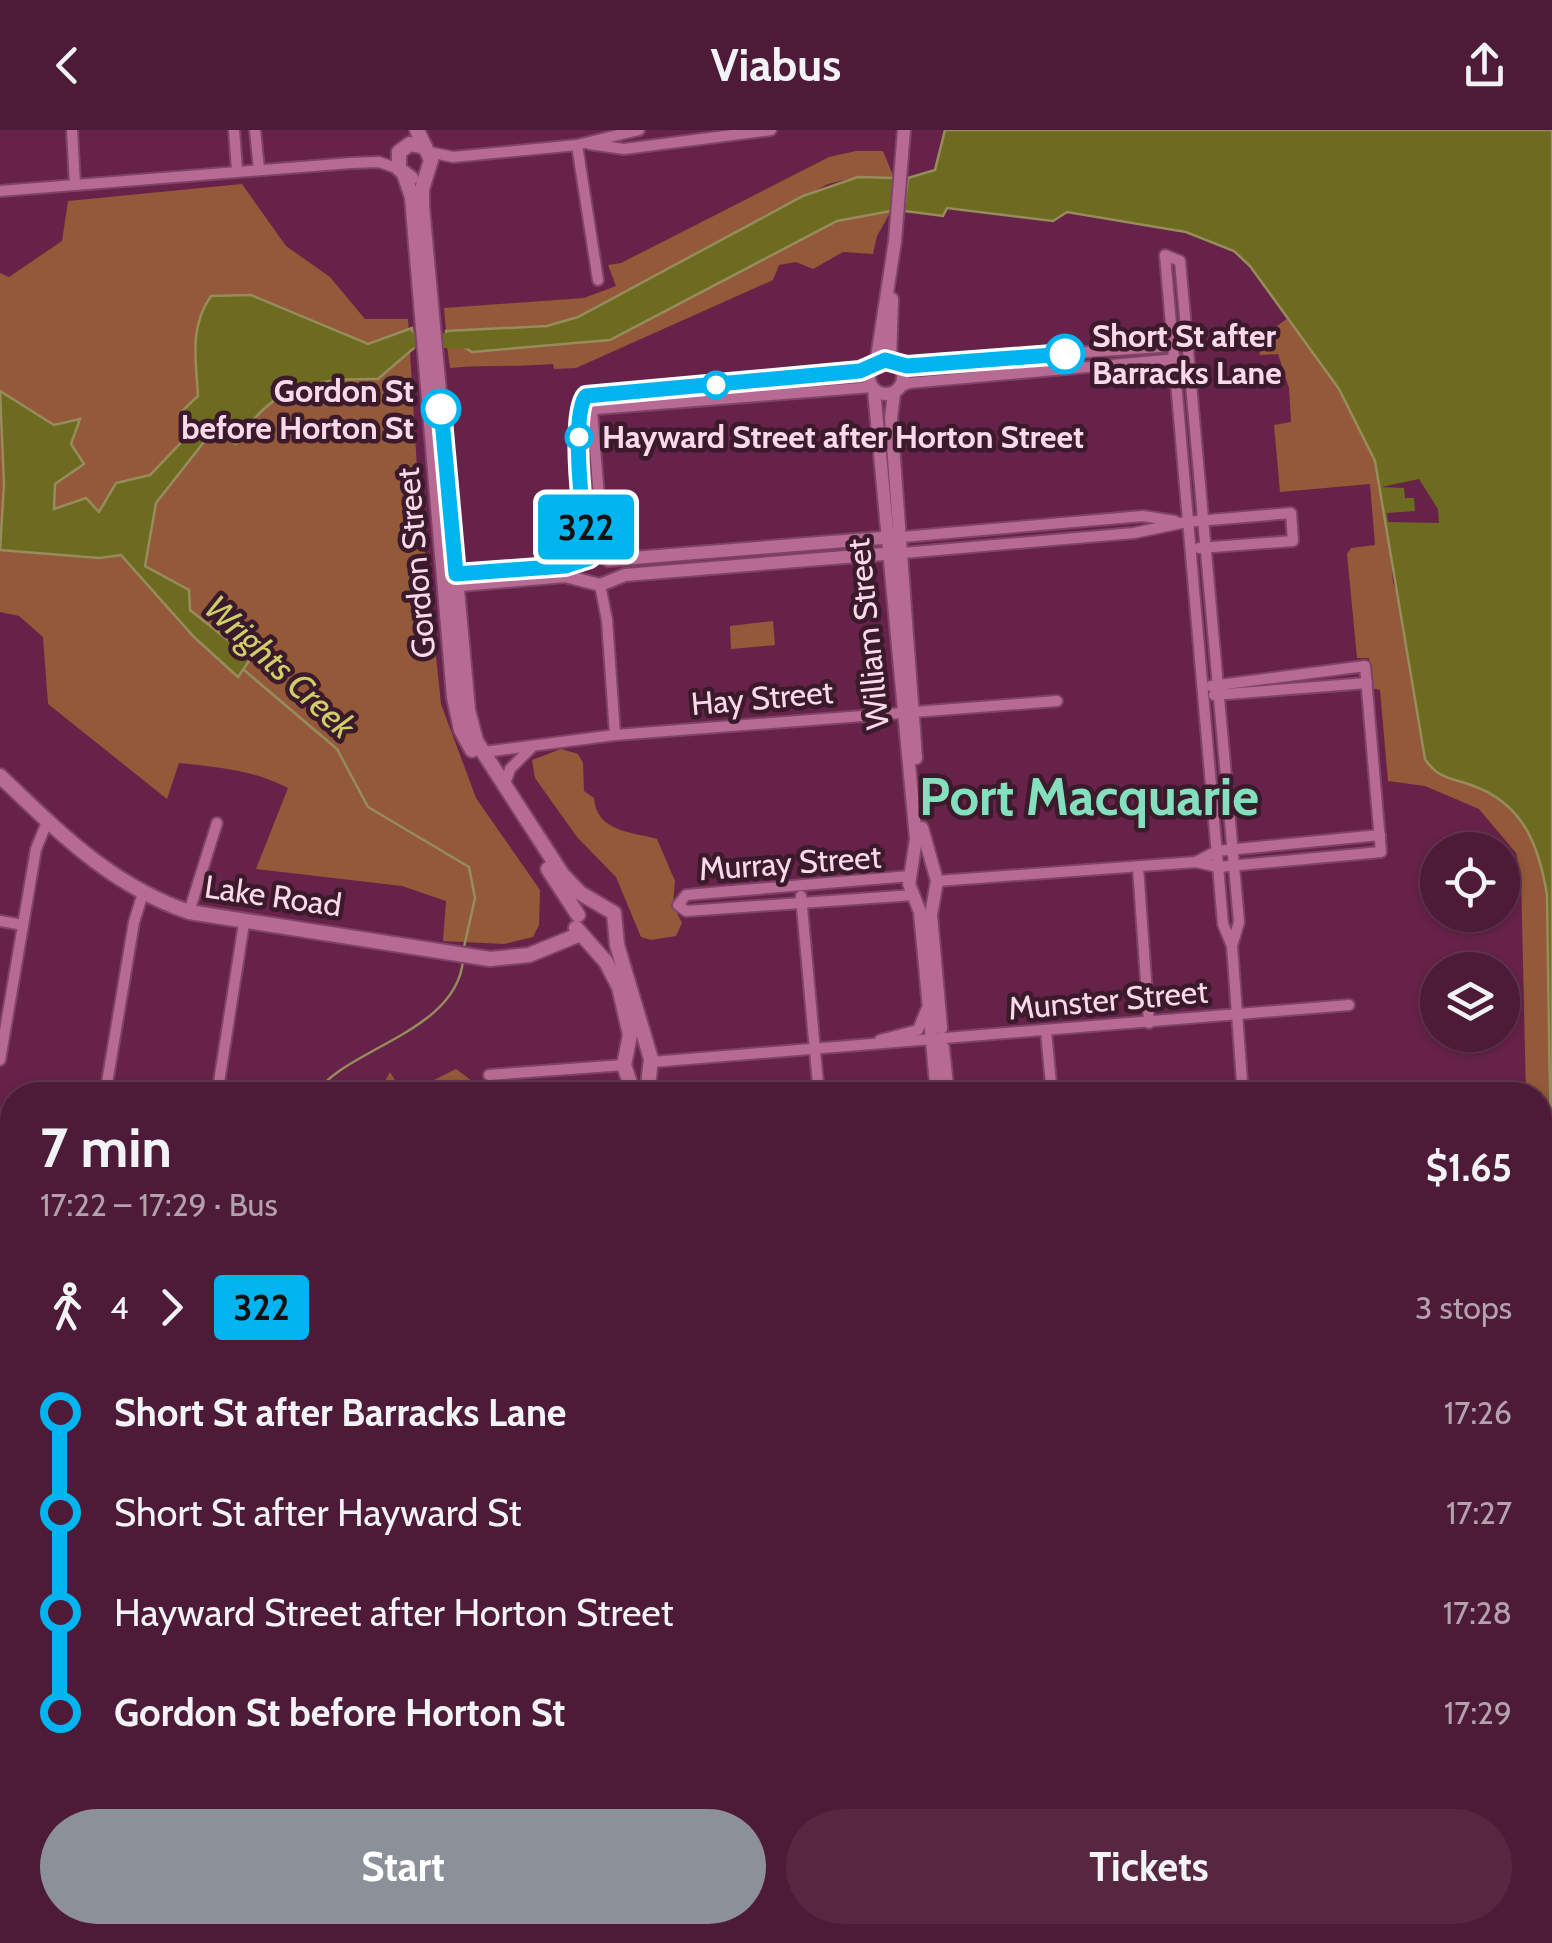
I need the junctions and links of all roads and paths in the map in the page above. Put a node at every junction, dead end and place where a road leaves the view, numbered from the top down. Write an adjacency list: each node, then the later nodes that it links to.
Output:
1 (72, 130): 18 (street)
2 (234, 130): 16 (street)
3 (255, 130): 15 (street)
4 (406, 130): 12 (main road)
5 (417, 130): 13 (main road)
6 (586, 130): 11 (street)
7 (639, 130): 11 (street)
8 (764, 131): 9 (street)
9 (745, 133): 11 (street)
10 (906, 133): 28 (street)
11 (582, 144): 13 (street); 20 (street)
12 (401, 150): 13 (main road); 14 (street); 17 (main road, Gordon Street)
13 (428, 160): 17 (main road); 21 (main road, Gordon Street)
14 (379, 162): 15 (street); 17 (street)
15 (259, 169): 16 (street)
16 (237, 170): 18 (street)
17 (401, 172): 21 (main road, Gordon Street)
18 (76, 185): 19 (street)
19 (0, 191)
20 (598, 280)
21 (429, 328): 55 (main road, Gordon Street)
22 (1187, 344): 23 (street); 23 (street); 25 (street)
23 (1172, 346): 24 (street); 26 (street)
24 (1135, 348): 27 (street); 28 (street)
25 (1188, 358): 26 (street); 30 (street)
26 (1173, 359): 27 (street); 31 (street)
27 (1136, 362): 34 (street)
28 (884, 364): 29 (street); 32 (street, William Street); 34 (street, William Street)
29 (818, 376): 33 (street); 35 (street)
30 (1190, 384): 31 (street); 37 (street)
31 (1175, 385): 36 (street)
32 (873, 388): 33 (street); 34 (street); 44 (street, William Street)
33 (819, 390): 35 (street)
34 (897, 390): 43 (street, William Street)
35 (591, 406): 52 (street)
36 (1183, 484): 37 (street); 40 (street)
37 (1198, 484): 39 (street)
38 (1134, 517): 40 (street); 41 (street); 42 (street)
39 (1202, 520): 40 (street); 46 (street); 46 (street)
40 (1186, 522): 41 (street); 48 (street)
41 (1134, 533): 47 (street)
42 (943, 534): 43 (street); 47 (street)
43 (902, 537): 44 (street); 49 (street, William Street)
44 (886, 538): 45 (street); 50 (street, William Street)
45 (847, 542): 51 (street); 52 (street)
46 (1204, 548): 48 (street); 53 (street)
47 (944, 550): 49 (street)
48 (1188, 550): 54 (street)
49 (903, 553): 50 (street); 57 (street, William Street)
50 (887, 554): 51 (street); 58 (street, William Street)
51 (848, 558): 56 (street)
52 (597, 559): 55 (street); 56 (street); 56 (street)
53 (1206, 575): 54 (street); 59 (street)
54 (1190, 577): 61 (street)
55 (451, 580): 56 (street); 67 (main road, Gordon Street); 87 (main road, Gordon Street)
56 (599, 582): 65 (street)
57 (906, 594): 58 (street); 64 (street, William Street)
58 (890, 596): 64 (street, William Street)
59 (1216, 682): 60 (street); 61 (street); 62 (street)
60 (1367, 683): 62 (street); 72 (street)
61 (1202, 693): 62 (street); 74 (street)
62 (1217, 696): 73 (street)
63 (1058, 702): 64 (street, Hay Street)
64 (909, 712): 65 (street, Hay Street); 79 (street, William Street); 80 (street, William Street)
65 (614, 736): 66 (street, Hay Street)
66 (531, 748): 67 (street, Hay Street); 69 (street)
67 (484, 752): 69 (main road, Gordon Street)
68 (0, 776): 70 (main road, Lake Road)
69 (504, 787): 85 (main road, Gordon Street)
70 (47, 822): 82 (main road, Lake Road); 90 (street)
71 (217, 823): 86 (street)
72 (1380, 835): 73 (street); 76 (street)
73 (1231, 849): 74 (street); 76 (street)
74 (1217, 850): 75 (street); 78 (street)
75 (1196, 862): 77 (street); 78 (street)
76 (1233, 866): 78 (street); 93 (street)
77 (1138, 867): 80 (street); 97 (street)
78 (1218, 867): 93 (street)
79 (912, 874): 80 (street); 81 (street, Murray Street); 83 (street, William Street)
80 (933, 882): 83 (street); 99 (street, William Street)
81 (800, 886): 84 (street); 84 (street, Murray Street)
82 (143, 893): 86 (main road, Lake Road); 106 (street)
83 (916, 896): 84 (street, Murray Street); 94 (street, William Street)
84 (802, 902): 101 (street)
85 (596, 904): 87 (main road); 91 (main road)
86 (189, 912): 89 (main road, Lake Road)
87 (578, 915): 92 (main road)
88 (0, 921): 90 (street)
89 (244, 923): 92 (main road, Lake Road); 107 (street)
90 (23, 925): 102 (street)
91 (617, 928): 92 (main road); 103 (main road)
92 (584, 940): 104 (main road)
93 (1232, 946): 96 (street)
94 (928, 994): 99 (street, William Street); 100 (street, Munster Street)
95 (1349, 1005): 96 (street, Munster Street)
96 (1237, 1014): 97 (street, Munster Street); 114 (street)
97 (1149, 1023): 98 (street, Munster Street)
98 (1046, 1031): 99 (street, Munster Street); 113 (street)
99 (938, 1039): 100 (street, Munster Street); 111 (street, William Street); 112 (street, William Street)
100 (870, 1044): 101 (street, Munster Street)
101 (815, 1049): 103 (street, Munster Street); 110 (street)
102 (1, 1054)
103 (649, 1062): 104 (main road); 104 (main road); 109 (main road)
104 (628, 1064): 105 (street); 108 (main road)
105 (489, 1075)
106 (108, 1082)
107 (219, 1082)
108 (631, 1082)
109 (647, 1082)
110 (818, 1082)
111 (937, 1082)
112 (946, 1082)
113 (1051, 1082)
114 (1243, 1082)

